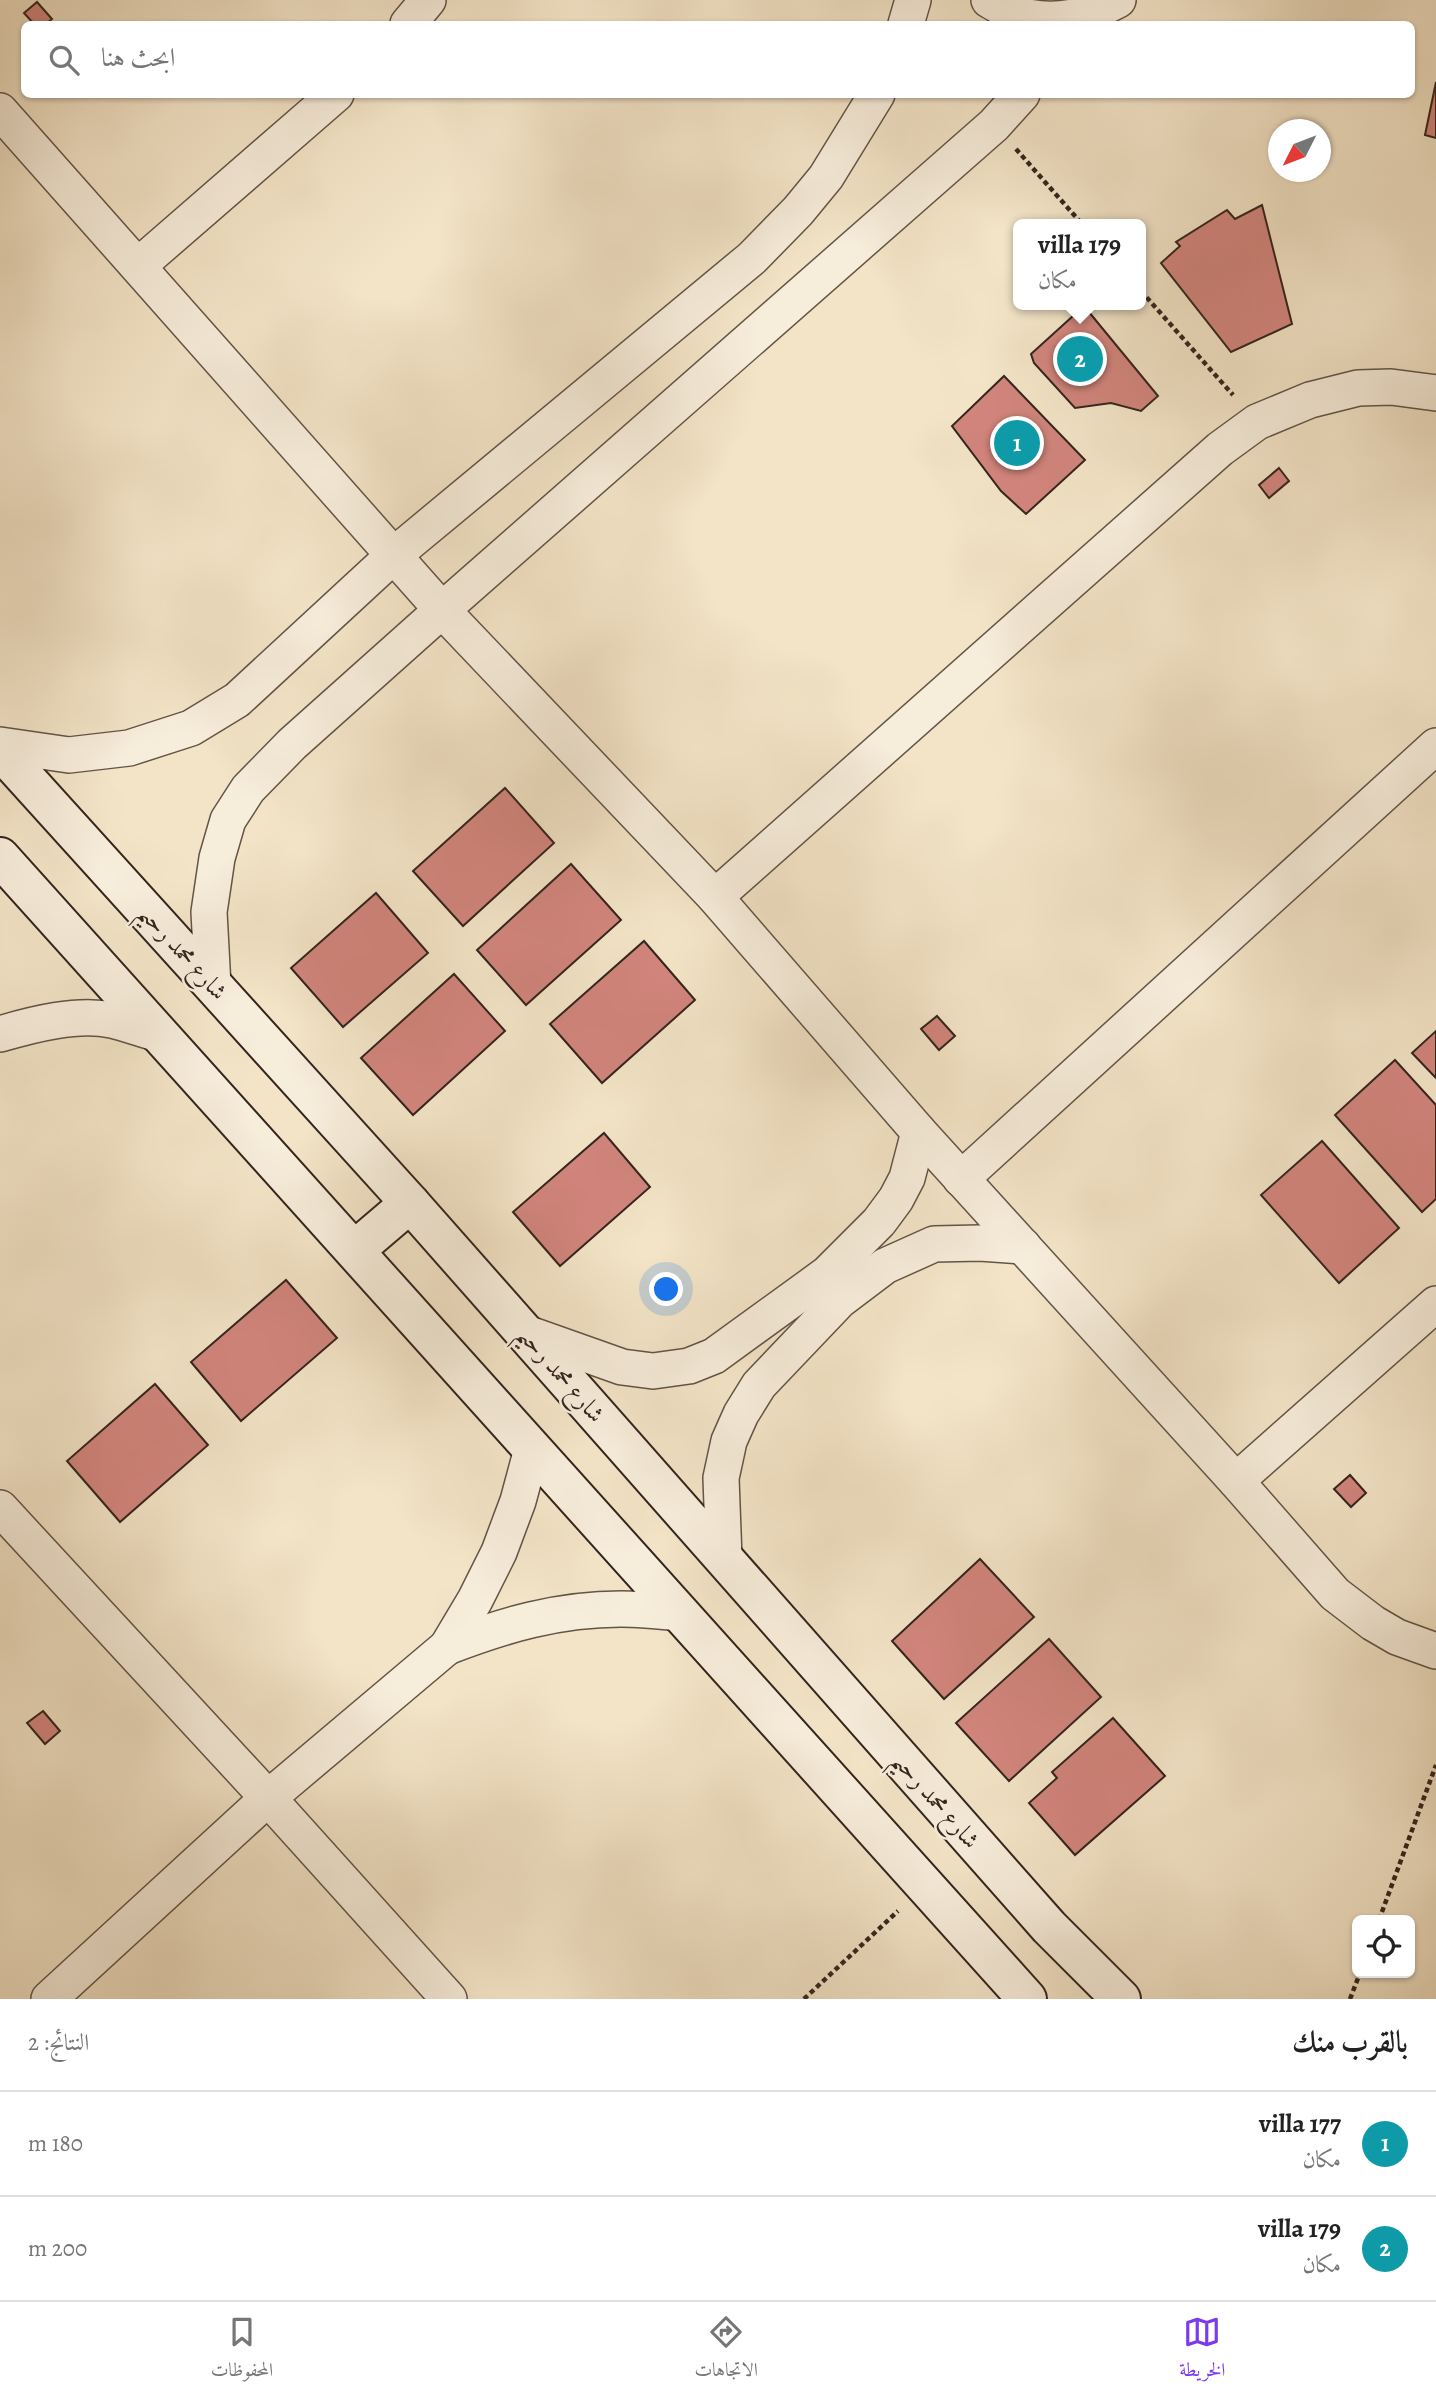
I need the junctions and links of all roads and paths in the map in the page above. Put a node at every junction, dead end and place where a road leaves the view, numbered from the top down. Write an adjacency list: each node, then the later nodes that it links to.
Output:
1 (428, 0): 5 (street)
2 (913, 0): 6 (street)
3 (989, 0): 4 (street)
4 (1100, 12)
5 (410, 21)
6 (907, 21)
7 (331, 98): 13 (street)
8 (875, 98): 17 (street)
9 (1018, 98): 11 (street)
10 (0, 111): 13 (street)
11 (994, 125): 12 (path); 18 (street)
12 (1078, 219)
13 (138, 266): 17 (street)
14 (1146, 297): 16 (path)
15 (1436, 393): 16 (street)
16 (1257, 422): 23 (street)
17 (394, 555): 18 (street); 19 (street)
18 (442, 610): 23 (street); 24 (street)
19 (0, 745)
20 (1436, 746): 28 (street)
21 (0, 750): 24 (street, شارع محمد رحيم)
22 (0, 857): 26 (street)
23 (715, 897): 27 (street)
24 (213, 986): 29 (street, شارع محمد رحيم)
25 (0, 1034): 26 (street)
26 (159, 1034): 31 (street)
27 (919, 1132): 28 (street); 33 (street)
28 (961, 1179): 30 (street)
29 (410, 1203): 31 (street); 33 (street, شارع محمد رحيم)
30 (1023, 1246): 35 (street); 37 (street)
31 (355, 1250): 34 (street)
32 (1436, 1304): 35 (street)
33 (526, 1333): 37 (street, شارع محمد رحيم)
34 (532, 1449): 38 (street); 39 (street)
35 (1236, 1481): 40 (street)
36 (7, 1531): 42 (street)
37 (724, 1559): 50 (street, شارع محمد رحيم)
38 (680, 1613): 39 (street); 43 (street)
39 (447, 1647): 42 (street)
40 (1436, 1651)
41 (1436, 1765): 44 (path)
42 (268, 1798): 46 (street); 47 (street)
43 (926, 1884): 48 (path); 49 (street)
44 (1381, 1915)
45 (1358, 1978): 51 (path)
46 (49, 1999)
47 (449, 1999)
48 (804, 1999)
49 (1027, 1999)
50 (1121, 1999)
51 (1350, 1999)

